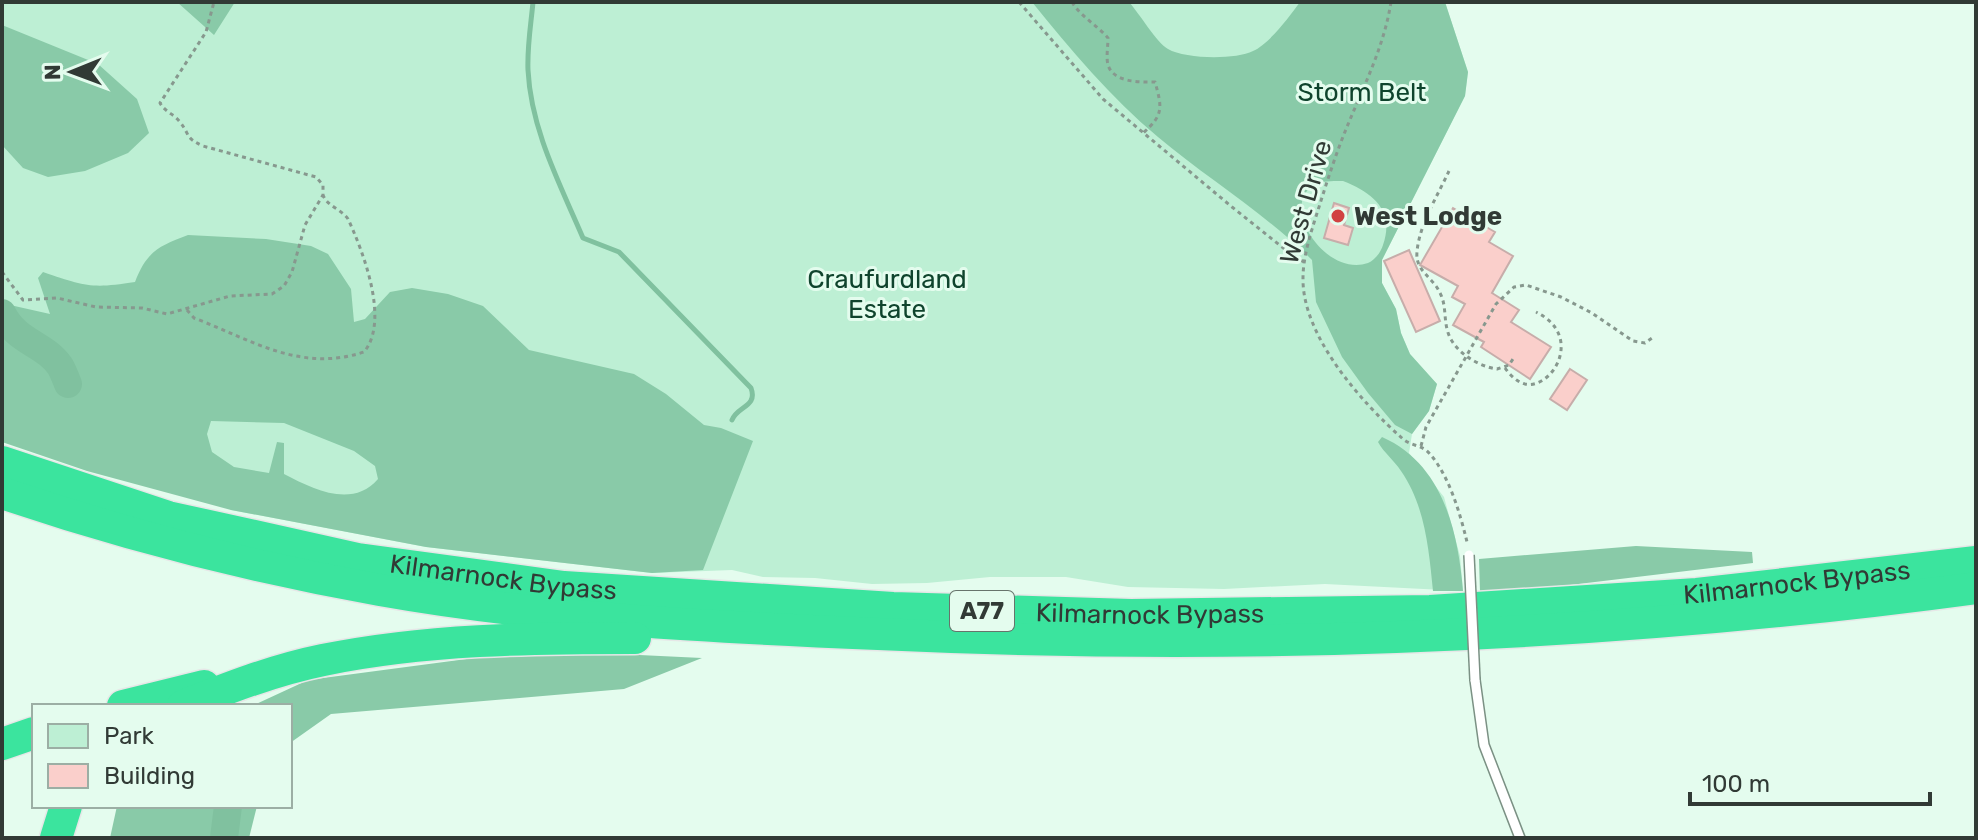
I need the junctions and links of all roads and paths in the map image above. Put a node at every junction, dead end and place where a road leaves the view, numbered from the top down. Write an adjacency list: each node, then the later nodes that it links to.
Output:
1 (214, 2): 7 (path)
2 (1019, 2): 5 (path)
3 (1072, 2): 5 (path)
4 (1391, 2): 8 (path, West Drive)
5 (1143, 133): 8 (path)
6 (1449, 171): 13 (path)
7 (323, 195): 10 (path); 10 (path)
8 (1304, 262): 16 (path, West Drive)
9 (2, 272): 10 (path)
10 (187, 310)
11 (1536, 312): 15 (path)
12 (1655, 336): 13 (path)
13 (1467, 356): 15 (path); 16 (path)
14 (1515, 356): 15 (path)
15 (1505, 368)
16 (1421, 446): 19 (path, West Drive)
17 (2, 462): 20 (highway, Kilmarnock Bypass / A77)
18 (2, 493): 22 (highway, Kilmarnock Bypass / A77)
19 (1469, 555): 30 (lane, bridge)
20 (1976, 562)
21 (1976, 588): 22 (highway, Kilmarnock Bypass / A77)
22 (733, 627): 23 (highway, A77)
23 (277, 671): 24 (highway, A77); 25 (highway, A77)
24 (132, 704)
25 (188, 704)
26 (32, 734): 27 (highway)
27 (2, 744)
28 (65, 808): 29 (highway)
29 (56, 838)
30 (1520, 838)

